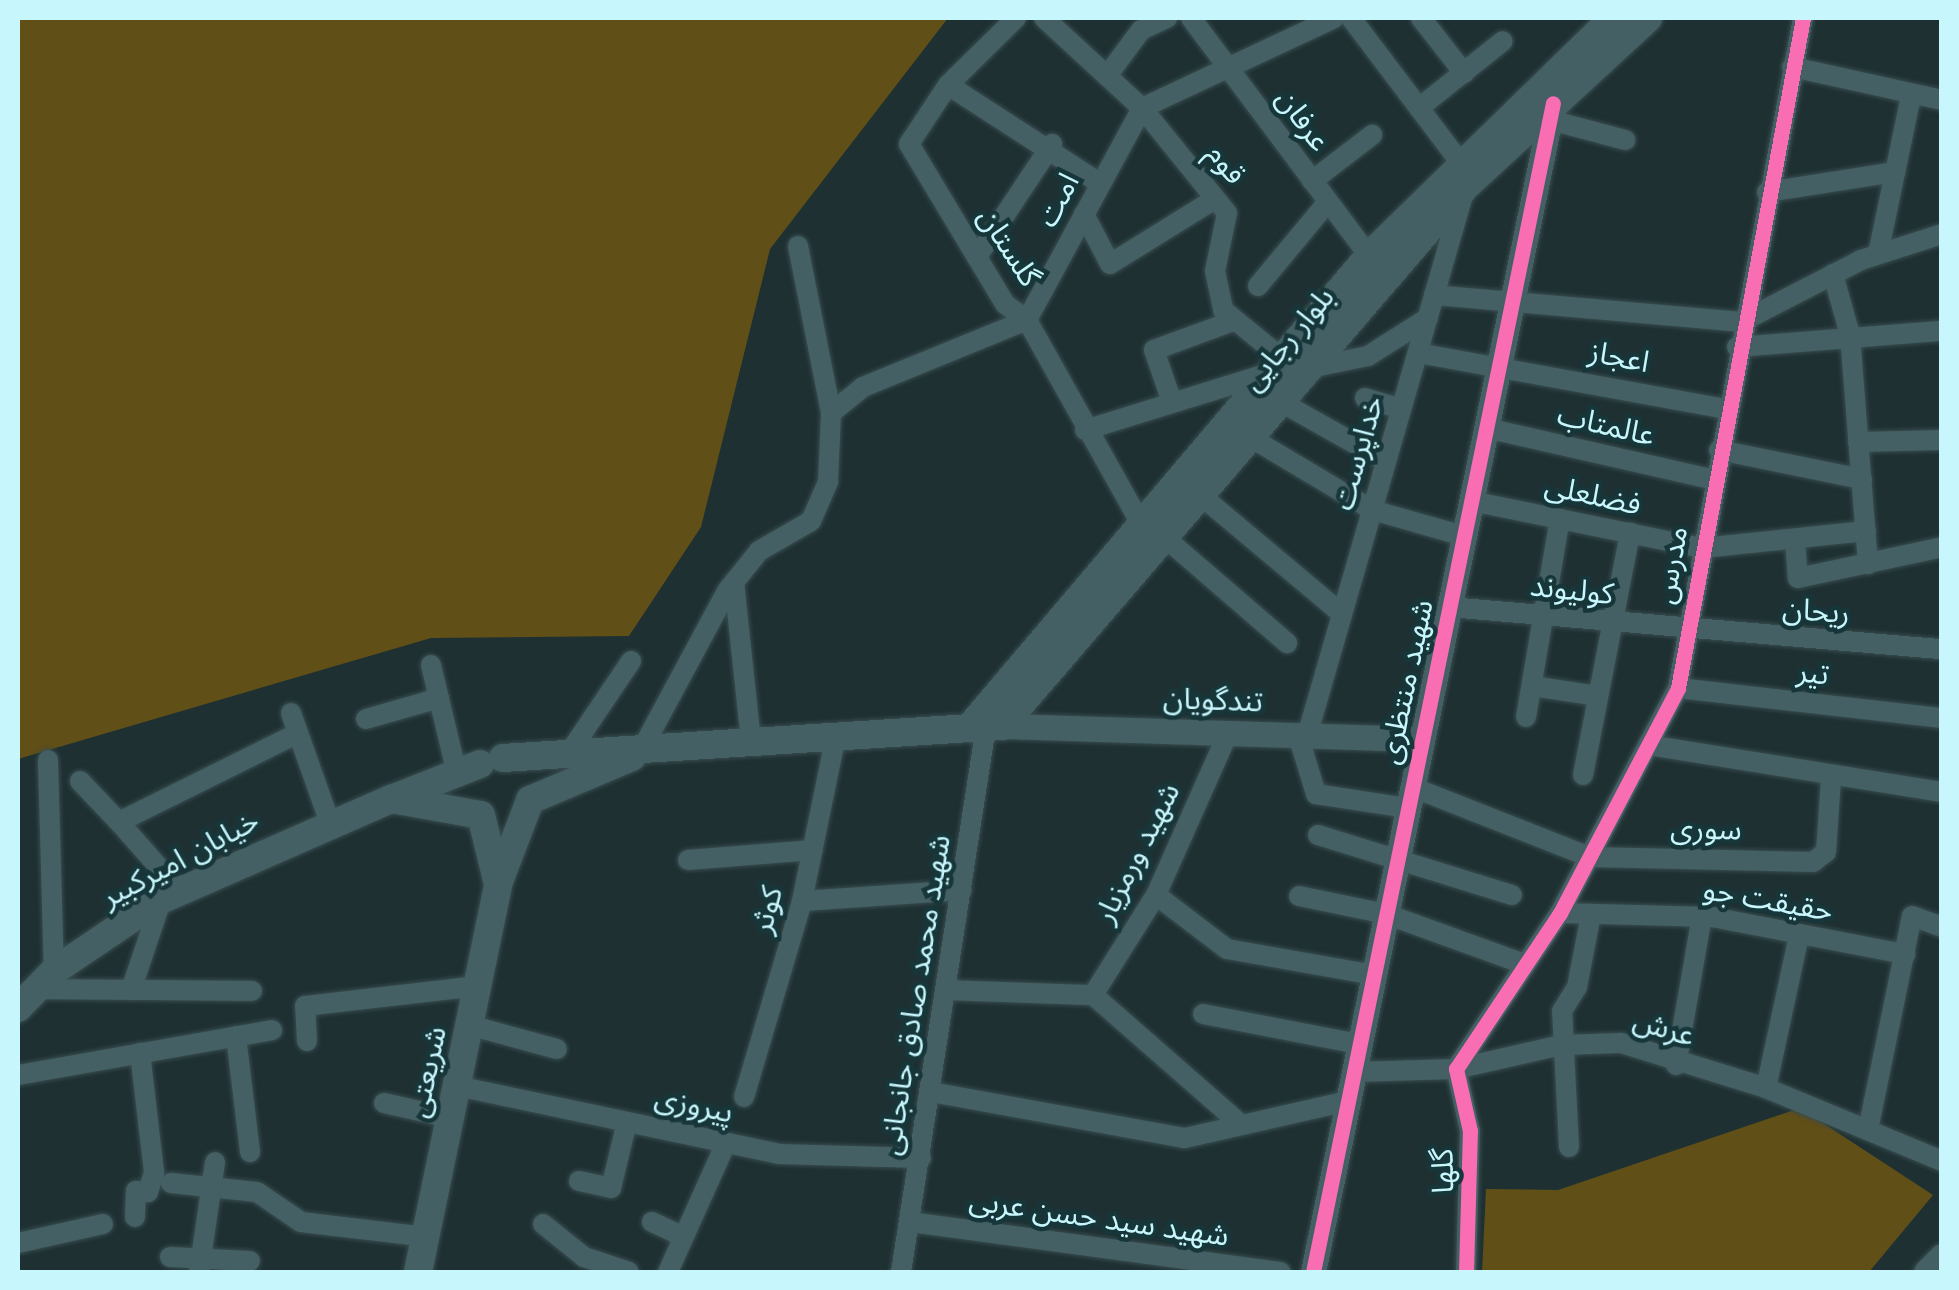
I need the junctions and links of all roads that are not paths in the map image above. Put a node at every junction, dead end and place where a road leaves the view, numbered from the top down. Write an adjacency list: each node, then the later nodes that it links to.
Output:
1 (1016, 18): 17 (street, گلستان)
2 (1044, 18): 16 (street)
3 (1167, 18): 16 (street)
4 (1191, 18): 13 (street, عرفان)
5 (1334, 18): 11 (street)
6 (1351, 18): 21 (street)
7 (1421, 18): 15 (street)
8 (1613, 18): 27 (main road, بلوار رجایی)
9 (1648, 18): 22 (main road, بلوار رجایی)
10 (1802, 18): 14 (street, مدرس)
11 (1290, 26): 13 (street)
12 (1503, 41): 15 (street)
13 (1225, 64): 20 (street); 28 (street, عرفان)
14 (1792, 67): 18 (street); 30 (street, مدرس)
15 (1464, 73): 21 (street)
16 (1107, 76): 20 (street)
17 (948, 85): 25 (street); 39 (street, گلستان)
18 (1911, 96): 19 (street); 26 (street)
19 (1942, 100)
20 (1142, 108): 29 (street, امت); 31 (street, قوم)
21 (1419, 108): 27 (street)
22 (1551, 111): 24 (street); 27 (main road, بلوار رجایی); 43 (street, شهید منتظری)
23 (1372, 135): 28 (street)
24 (1625, 140)
25 (1052, 144): 29 (street); 39 (street)
26 (1895, 172): 30 (street); 37 (street)
27 (1462, 174): 35 (main road, بلوار رجایی); 42 (street, خداپرست)
28 (1312, 182): 32 (street, عرفان)
29 (1101, 184): 33 (street, امت)
30 (1767, 192): 47 (street, مدرس)
31 (1215, 199): 33 (street); 46 (street, قوم)
32 (1328, 203): 38 (street, عرفان); 41 (street)
33 (1084, 214): 45 (street, امت)
34 (1942, 234): 37 (street)
35 (1403, 237): 38 (main road, بلوار رجایی); 53 (main road, بلوار رجایی)
36 (798, 246): 59 (street)
37 (1878, 254): 40 (street)
38 (1368, 256): 53 (main road, بلوار رجایی)
39 (977, 257): 45 (street, گلستان)
40 (1833, 274): 47 (street); 49 (street)
41 (1258, 286)
42 (1434, 294): 43 (street); 44 (street, خداپرست)
43 (1513, 296): 47 (street); 52 (street, شهید منتظری)
44 (1428, 318): 51 (street, خداپرست); 53 (street)
45 (1026, 320): 59 (street); 61 (street, گلستان)
46 (1230, 322): 53 (street); 56 (street)
47 (1741, 322): 50 (street, مدرس)
48 (1942, 330): 49 (street)
49 (1850, 335): 50 (street); 64 (street)
50 (1737, 347): 58 (street, مدرس)
51 (1418, 353): 52 (street, اعجاز); 57 (street, خداپرست)
52 (1499, 363): 58 (street, اعجاز); 60 (street, شهید منتظری)
53 (1287, 367): 55 (main road, بلوار رجایی); 56 (street); 73 (main road, بلوار رجایی)
54 (1365, 398): 57 (street)
55 (1279, 400): 62 (main road, بلوار رجایی); 66 (street)
56 (1172, 402): 61 (street)
57 (1402, 409): 66 (street, خداپرست)
58 (1726, 409): 65 (street, مدرس)
59 (831, 413): 81 (street)
60 (1486, 428): 68 (street, عالمتاب); 70 (street, شهید منتظری)
61 (1084, 430): 73 (street, گلستان)
62 (1248, 436): 69 (main road, بلوار رجایی); 71 (street)
63 (1942, 440): 64 (street)
64 (1858, 442): 67 (street)
65 (1719, 450): 67 (street); 68 (street, مدرس)
66 (1386, 461): 71 (street, خداپرست)
67 (1862, 478): 74 (street)
68 (1714, 480): 79 (street, مدرس)
69 (1200, 494): 73 (main road, بلوار رجایی); 83 (street)
70 (1471, 500): 72 (street, فضلعلی); 76 (street, شهید منتظری)
71 (1372, 510): 76 (street); 83 (street, خداپرست)
72 (1560, 519): 75 (street, فضلعلی); 84 (street)
73 (1152, 531): 87 (street, گلستان); 98 (main road, بلوار رجایی)
74 (1866, 531): 77 (street, فضلعلی); 80 (street)
75 (1630, 533): 79 (street, فضلعلی); 85 (street)
76 (1464, 536): 82 (street, شهید منتظری)
77 (1795, 539): 79 (street, فضلعلی); 80 (street)
78 (1942, 547): 80 (street)
79 (1702, 548): 86 (street, مدرس)
80 (1868, 564)
81 (734, 582): 103 (street); 105 (street)
82 (1449, 606): 84 (street, کولیوند); 102 (street, شهید منتظری)
83 (1342, 614): 101 (street, خداپرست)
84 (1544, 617): 85 (street, کولیوند); 91 (street)
85 (1610, 624): 86 (street, کولیوند); 93 (street)
86 (1687, 633): 88 (street, ریحان); 92 (street, مدرس)
87 (1287, 643)
88 (1942, 649)
89 (631, 660): 106 (street)
90 (431, 665): 94 (street)
91 (1532, 686): 93 (street); 95 (street)
92 (1678, 688): 96 (street, تیر); 104 (street, مدرس)
93 (1597, 696): 109 (street)
94 (439, 698): 97 (street); 108 (street)
95 (1526, 718)
96 (1942, 718)
97 (366, 719)
98 (986, 727): 99 (street, تندگویان); 100 (main road); 125 (street, شهید محمد صادق جانجانی)
99 (1228, 733): 101 (street, تندگویان); 127 (street, شهید ورمزیار)
100 (836, 736): 103 (main road); 120 (street, کوثر)
101 (1303, 736): 102 (street, تندگویان); 113 (street)
102 (1422, 739): 113 (street, شهید منتظری)
103 (751, 741): 105 (main road)
104 (1648, 745): 110 (street); 122 (street, مدرس)
105 (650, 747): 106 (main road, خیابان امیرکبیر); 115 (main road)
106 (568, 753): 108 (main road, خیابان امیرکبیر)
107 (48, 760): 141 (street)
108 (480, 765): 114 (main road, خیابان امیرکبیر); 115 (main road); 116 (main road)
109 (1583, 775)
110 (1830, 778): 112 (street); 122 (street, سوری)
111 (80, 781): 117 (street)
112 (1942, 792)
113 (1410, 798): 121 (street, شهید منتظری); 122 (street)
114 (391, 799): 116 (main road); 118 (main road, خیابان امیرکبیر)
115 (530, 800): 116 (main road); 124 (main road, شریعتی)
116 (481, 815): 124 (main road)
117 (119, 822): 118 (street); 126 (street)
118 (330, 823): 126 (main road, خیابان امیرکبیر)
119 (1318, 835): 121 (street)
120 (813, 850): 123 (street); 130 (street, کوثر)
121 (1398, 856): 128 (street); 132 (street, شهید منتظری)
122 (1590, 857): 131 (street, مدرس)
123 (688, 860)
124 (498, 884): 140 (main road, شریعتی)
125 (962, 890): 130 (street); 143 (street, شهید محمد صادق جانجانی)
126 (170, 894): 141 (main road, خیابان امیرکبیر); 142 (street)
127 (1156, 895): 139 (street); 145 (street, شهید ورمزیار)
128 (1512, 895)
129 (1299, 896): 132 (street)
130 (802, 901): 162 (street, کوثر)
131 (1560, 913): 133 (street, حقیقت جو); 138 (street, مدرس)
132 (1386, 914): 138 (street); 139 (street, شهید منتظری)
133 (1591, 914): 134 (street, حقیقت جو); 152 (street)
134 (1702, 916): 136 (street, حقیقت جو); 155 (street)
135 (1942, 927): 137 (street)
136 (1799, 935): 137 (street, حقیقت جو); 160 (street)
137 (1904, 954): 168 (street)
138 (1521, 963): 156 (street, مدرس)
139 (1374, 975): 151 (street, شهید منتظری)
140 (478, 986): 147 (main road, شریعتی); 150 (street)
141 (36, 989): 142 (street)
142 (130, 990): 144 (street)
143 (946, 990): 145 (street); 161 (street, شهید محمد صادق جانجانی)
144 (252, 991)
145 (1093, 995): 167 (street)
146 (1203, 1014): 151 (street)
147 (469, 1025): 153 (street); 159 (main road, شریعتی)
148 (272, 1030): 149 (street)
149 (236, 1036): 154 (street); 171 (street)
150 (308, 1041)
151 (1360, 1044): 157 (street, شهید منتظری)
152 (1561, 1045): 155 (street, عرش); 156 (street, عرش); 170 (street)
153 (557, 1049)
154 (140, 1054): 158 (street); 178 (street)
155 (1676, 1065): 160 (street, عرش)
156 (1456, 1069): 157 (street, عرش); 196 (street, گلها)
157 (1354, 1072): 163 (street, شهید منتظری)
158 (18, 1075)
159 (457, 1086): 165 (main road, شریعتی); 166 (street, پیروزی)
160 (1766, 1088): 168 (street, عرش)
161 (931, 1092): 167 (street); 172 (street, شهید محمد صادق جانجانی)
162 (744, 1097)
163 (1348, 1102): 167 (street); 195 (street, شهید منتظری)
164 (384, 1103): 165 (street)
165 (450, 1118): 183 (main road, شریعتی)
166 (627, 1122): 169 (street, پیروزی); 175 (street)
167 (1240, 1123)
168 (1868, 1130): 173 (street, عرش)
169 (726, 1142): 172 (street, پیروزی); 184 (street)
170 (1568, 1147)
171 (250, 1152)
172 (921, 1158): 180 (street, شهید محمد صادق جانجانی)
173 (1942, 1160)
174 (215, 1162): 177 (street)
175 (579, 1180)
176 (172, 1183): 177 (street)
177 (212, 1186): 183 (street); 189 (street)
178 (136, 1216)
179 (652, 1222): 184 (street)
180 (910, 1222): 193 (street, شهید محمد صادق جانجانی); 194 (street, شهید سید حسن عربی)
181 (102, 1224): 185 (street)
182 (543, 1224): 191 (street)
183 (426, 1236): 190 (main road, شریعتی)
184 (684, 1237): 192 (street)
185 (18, 1243)
186 (1942, 1256): 197 (street)
187 (170, 1257): 189 (street)
188 (250, 1261): 189 (street)
189 (200, 1266)
190 (418, 1272)
191 (629, 1272)
192 (668, 1272)
193 (901, 1272)
194 (1281, 1272)
195 (1313, 1272)
196 (1466, 1272)
197 (1926, 1272)

